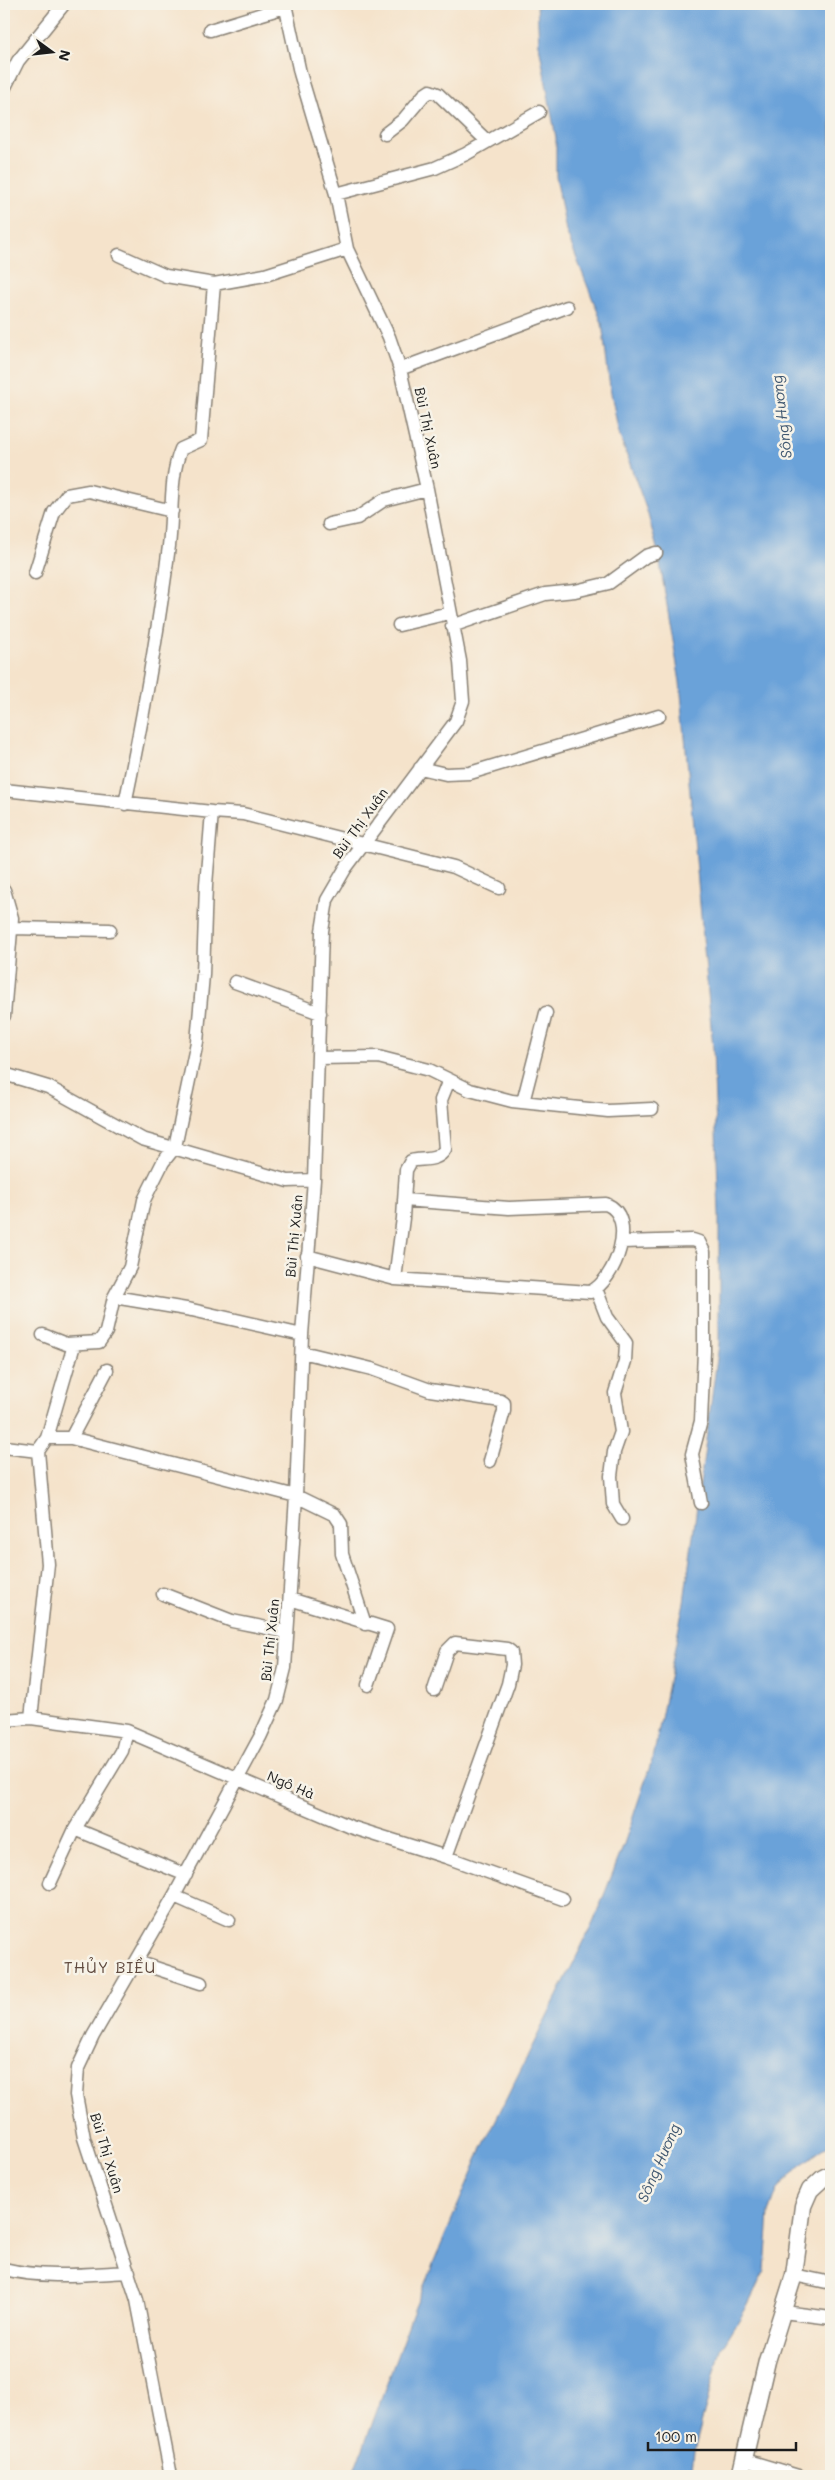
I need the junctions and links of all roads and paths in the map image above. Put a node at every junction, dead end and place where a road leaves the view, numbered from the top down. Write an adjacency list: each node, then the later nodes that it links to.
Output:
1 (64, 4): 4 (street)
2 (285, 5): 3 (street); 8 (street, Bùi Thị Xuân)
3 (210, 30)
4 (4, 89)
5 (539, 112): 7 (street)
6 (385, 134): 7 (street)
7 (487, 141): 8 (street)
8 (336, 194): 9 (street, Bùi Thị Xuân)
9 (347, 249): 11 (street); 13 (street, Bùi Thị Xuân)
10 (120, 255): 11 (street)
11 (214, 284): 15 (street)
12 (567, 307): 13 (street)
13 (400, 370): 14 (street, Bùi Thị Xuân)
14 (427, 489): 16 (street); 19 (street, Bùi Thị Xuân)
15 (172, 511): 18 (street); 25 (street)
16 (329, 524)
17 (656, 553): 21 (street)
18 (35, 573)
19 (449, 613): 20 (street); 21 (street, Bùi Thị Xuân)
20 (399, 625)
21 (452, 626): 23 (street, Bùi Thị Xuân)
22 (659, 716): 23 (street)
23 (420, 768): 27 (street, Bùi Thị Xuân)
24 (4, 793): 25 (street)
25 (125, 804): 26 (street)
26 (212, 812): 27 (street); 41 (street)
27 (362, 845): 28 (street); 33 (street, Bùi Thị Xuân)
28 (499, 888)
29 (4, 890): 30 (street)
30 (9, 921): 31 (street); 35 (street)
31 (110, 930)
32 (235, 982): 33 (street)
33 (320, 1013): 36 (street, Bùi Thị Xuân)
34 (546, 1013): 39 (street)
35 (4, 1016)
36 (318, 1058): 38 (street); 42 (street, Bùi Thị Xuân)
37 (4, 1074): 41 (street)
38 (449, 1080): 39 (street); 43 (street)
39 (523, 1102): 40 (street)
40 (652, 1109)
41 (175, 1146): 42 (street); 48 (street)
42 (314, 1180): 45 (street, Bùi Thị Xuân)
43 (404, 1200): 44 (street); 46 (street)
44 (622, 1242): 47 (street); 60 (street)
45 (308, 1256): 46 (street); 50 (street, Bùi Thị Xuân)
46 (395, 1279): 47 (street)
47 (596, 1289): 61 (street)
48 (114, 1297): 50 (street); 51 (street)
49 (43, 1335): 51 (street)
50 (302, 1335): 52 (street, Bùi Thị Xuân)
51 (74, 1345): 54 (street)
52 (302, 1352): 58 (street); 59 (street, Bùi Thị Xuân)
53 (107, 1370): 55 (street)
54 (47, 1438): 55 (street); 57 (street)
55 (71, 1438): 59 (street)
56 (4, 1447): 57 (street)
57 (38, 1451): 68 (street)
58 (490, 1461)
59 (296, 1496): 63 (street, Bùi Thị Xuân); 64 (street)
60 (701, 1503)
61 (622, 1519)
62 (163, 1594): 65 (street)
63 (290, 1599): 64 (street); 65 (street, Bùi Thị Xuân)
64 (365, 1624): 66 (street)
65 (287, 1632): 71 (street, Bùi Thị Xuân)
66 (368, 1685)
67 (434, 1690): 73 (street)
68 (31, 1718): 69 (street, Ngô Hà); 70 (street, Ngô Hà)
69 (4, 1720)
70 (127, 1731): 71 (street, Ngô Hà); 72 (street)
71 (238, 1779): 73 (street, Ngô Hà); 74 (street, Bùi Thị Xuân)
72 (75, 1829): 74 (street); 75 (street)
73 (446, 1857): 77 (street, Ngô Hà)
74 (186, 1875): 76 (street, Bùi Thị Xuân)
75 (50, 1883)
76 (174, 1896): 78 (street); 79 (street, Bùi Thị Xuân)
77 (563, 1899)
78 (229, 1920)
79 (137, 1962): 80 (street); 83 (street, Bùi Thị Xuân)
80 (200, 1983)
81 (831, 2174): 84 (main road)
82 (4, 2269): 83 (street)
83 (129, 2272): 89 (street, Bùi Thị Xuân)
84 (794, 2275): 85 (street); 86 (main road)
85 (831, 2282)
86 (784, 2312): 87 (street); 88 (main road)
87 (831, 2318)
88 (745, 2460): 90 (main road); 91 (street)
89 (171, 2476)
90 (740, 2476)
91 (798, 2476)

